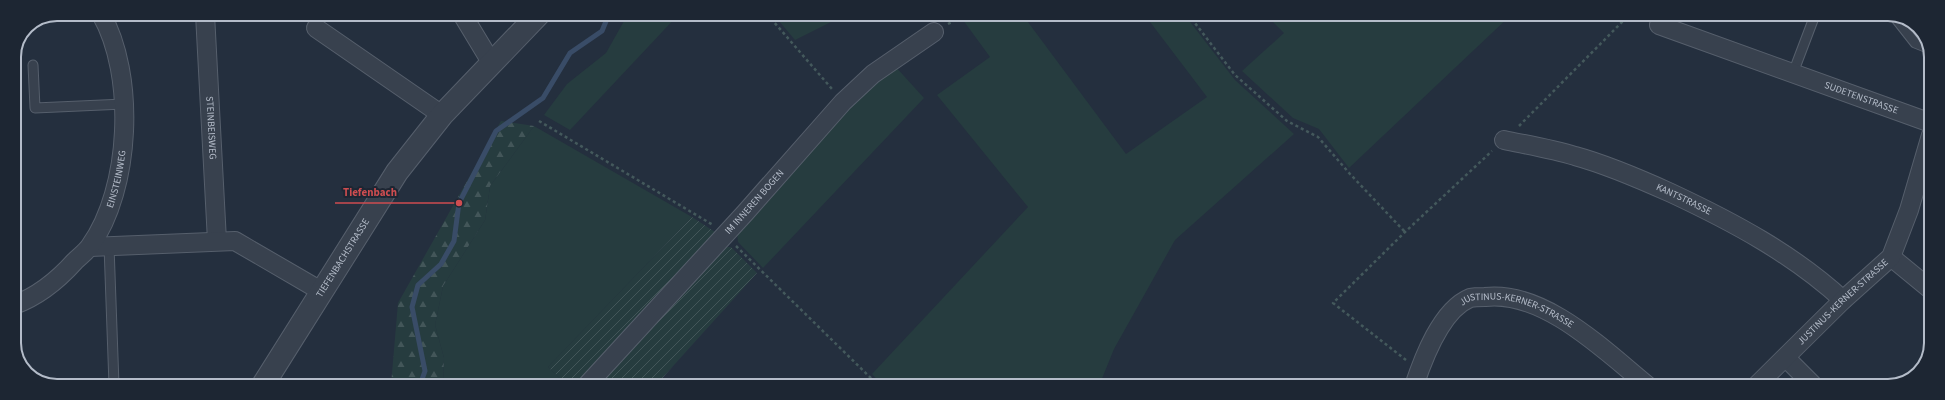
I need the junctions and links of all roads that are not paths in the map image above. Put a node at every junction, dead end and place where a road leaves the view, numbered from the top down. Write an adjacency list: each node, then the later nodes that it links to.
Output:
1 (104, 21): 14 (street, EINSTEINWEG)
2 (206, 21): 19 (street, STEINBEISWEG)
3 (466, 21): 11 (street)
4 (532, 21): 11 (street, TIEFENBACHSTRASSE)
5 (1813, 21): 13 (lane)
6 (1899, 23): 10 (lane)
7 (1659, 25): 13 (street, SUDETENSTRASSE)
8 (316, 28): 15 (street)
9 (934, 32): 31 (street, IM INNEREN BOGEN)
10 (1922, 46)
11 (491, 62): 15 (street, TIEFENBACHSTRASSE)
12 (33, 65): 14 (lane)
13 (1793, 73): 16 (street, SUDETENSTRASSE)
14 (124, 104): 21 (street, EINSTEINWEG)
15 (442, 114): 24 (street, TIEFENBACHSTRASSE)
16 (1924, 122)
17 (1504, 140): 25 (street, KANTSTRASSE)
18 (1924, 149): 22 (street, JUSTINUS-KERNER-STRASSE)
19 (218, 241): 20 (street); 24 (street)
20 (109, 246): 21 (street); 29 (lane)
21 (90, 247): 26 (street, EINSTEINWEG)
22 (1891, 257): 23 (street); 25 (street, JUSTINUS-KERNER-STRASSE)
23 (1924, 284)
24 (321, 291): 30 (street, TIEFENBACHSTRASSE)
25 (1843, 300): 27 (street, JUSTINUS-KERNER-STRASSE)
26 (21, 301)
27 (1786, 358): 33 (street, JUSTINUS-KERNER-STRASSE); 34 (street)
28 (1416, 378): 32 (street, JUSTINUS-KERNER-STRASSE)
29 (114, 379)
30 (267, 379)
31 (593, 379)
32 (1639, 379)
33 (1764, 379)
34 (1807, 379)

